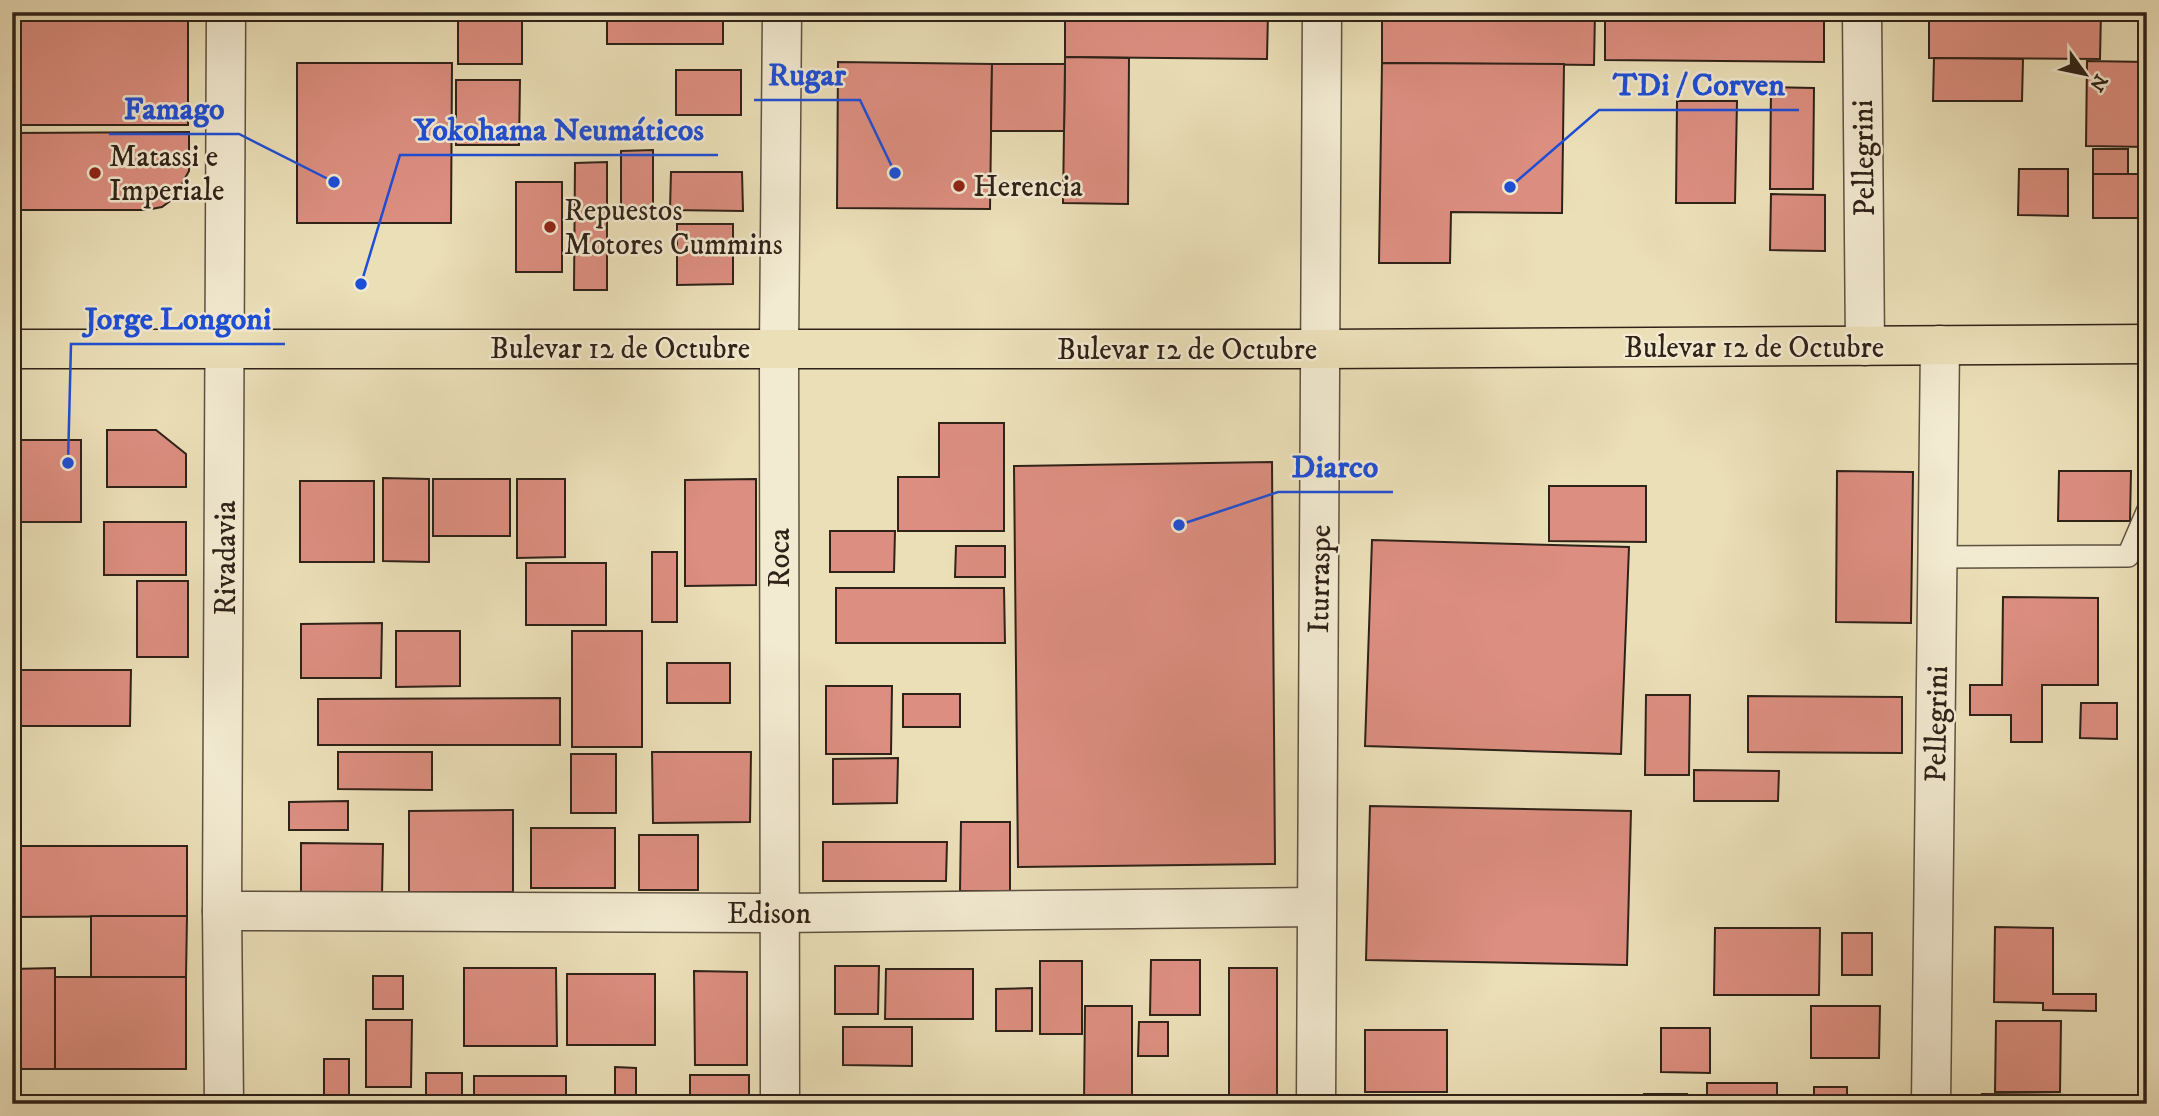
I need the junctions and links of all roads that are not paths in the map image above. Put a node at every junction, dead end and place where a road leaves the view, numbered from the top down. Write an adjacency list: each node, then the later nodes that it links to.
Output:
1 (226, 12): 11 (street, Rivadavia)
2 (782, 12): 8 (street, Roca)
3 (1322, 12): 10 (street, Iturraspe)
4 (1861, 12): 7 (street, Pellegrini)
5 (2147, 344): 6 (highway, Bulevar 12 de Octubre)
6 (1940, 345): 7 (highway, Bulevar 12 de Octubre); 13 (street, Pellegrini)
7 (1865, 346): 10 (highway, Bulevar 12 de Octubre)
8 (779, 348): 10 (highway, Bulevar 12 de Octubre); 11 (highway, Bulevar 12 de Octubre); 16 (street, Roca)
9 (12, 349): 11 (highway, Bulevar 12 de Octubre)
10 (1322, 349): 14 (street, Iturraspe)
11 (226, 350): 15 (street, Rivadavia)
12 (2147, 512): 13 (lane)
13 (1938, 557): 20 (street, Pellegrini)
14 (1316, 907): 16 (street, Edison); 19 (street, Iturraspe)
15 (222, 911): 16 (street, Edison); 17 (street, Rivadavia)
16 (780, 914): 18 (street, Roca)
17 (224, 1104)
18 (780, 1104)
19 (1316, 1104)
20 (1931, 1104)

